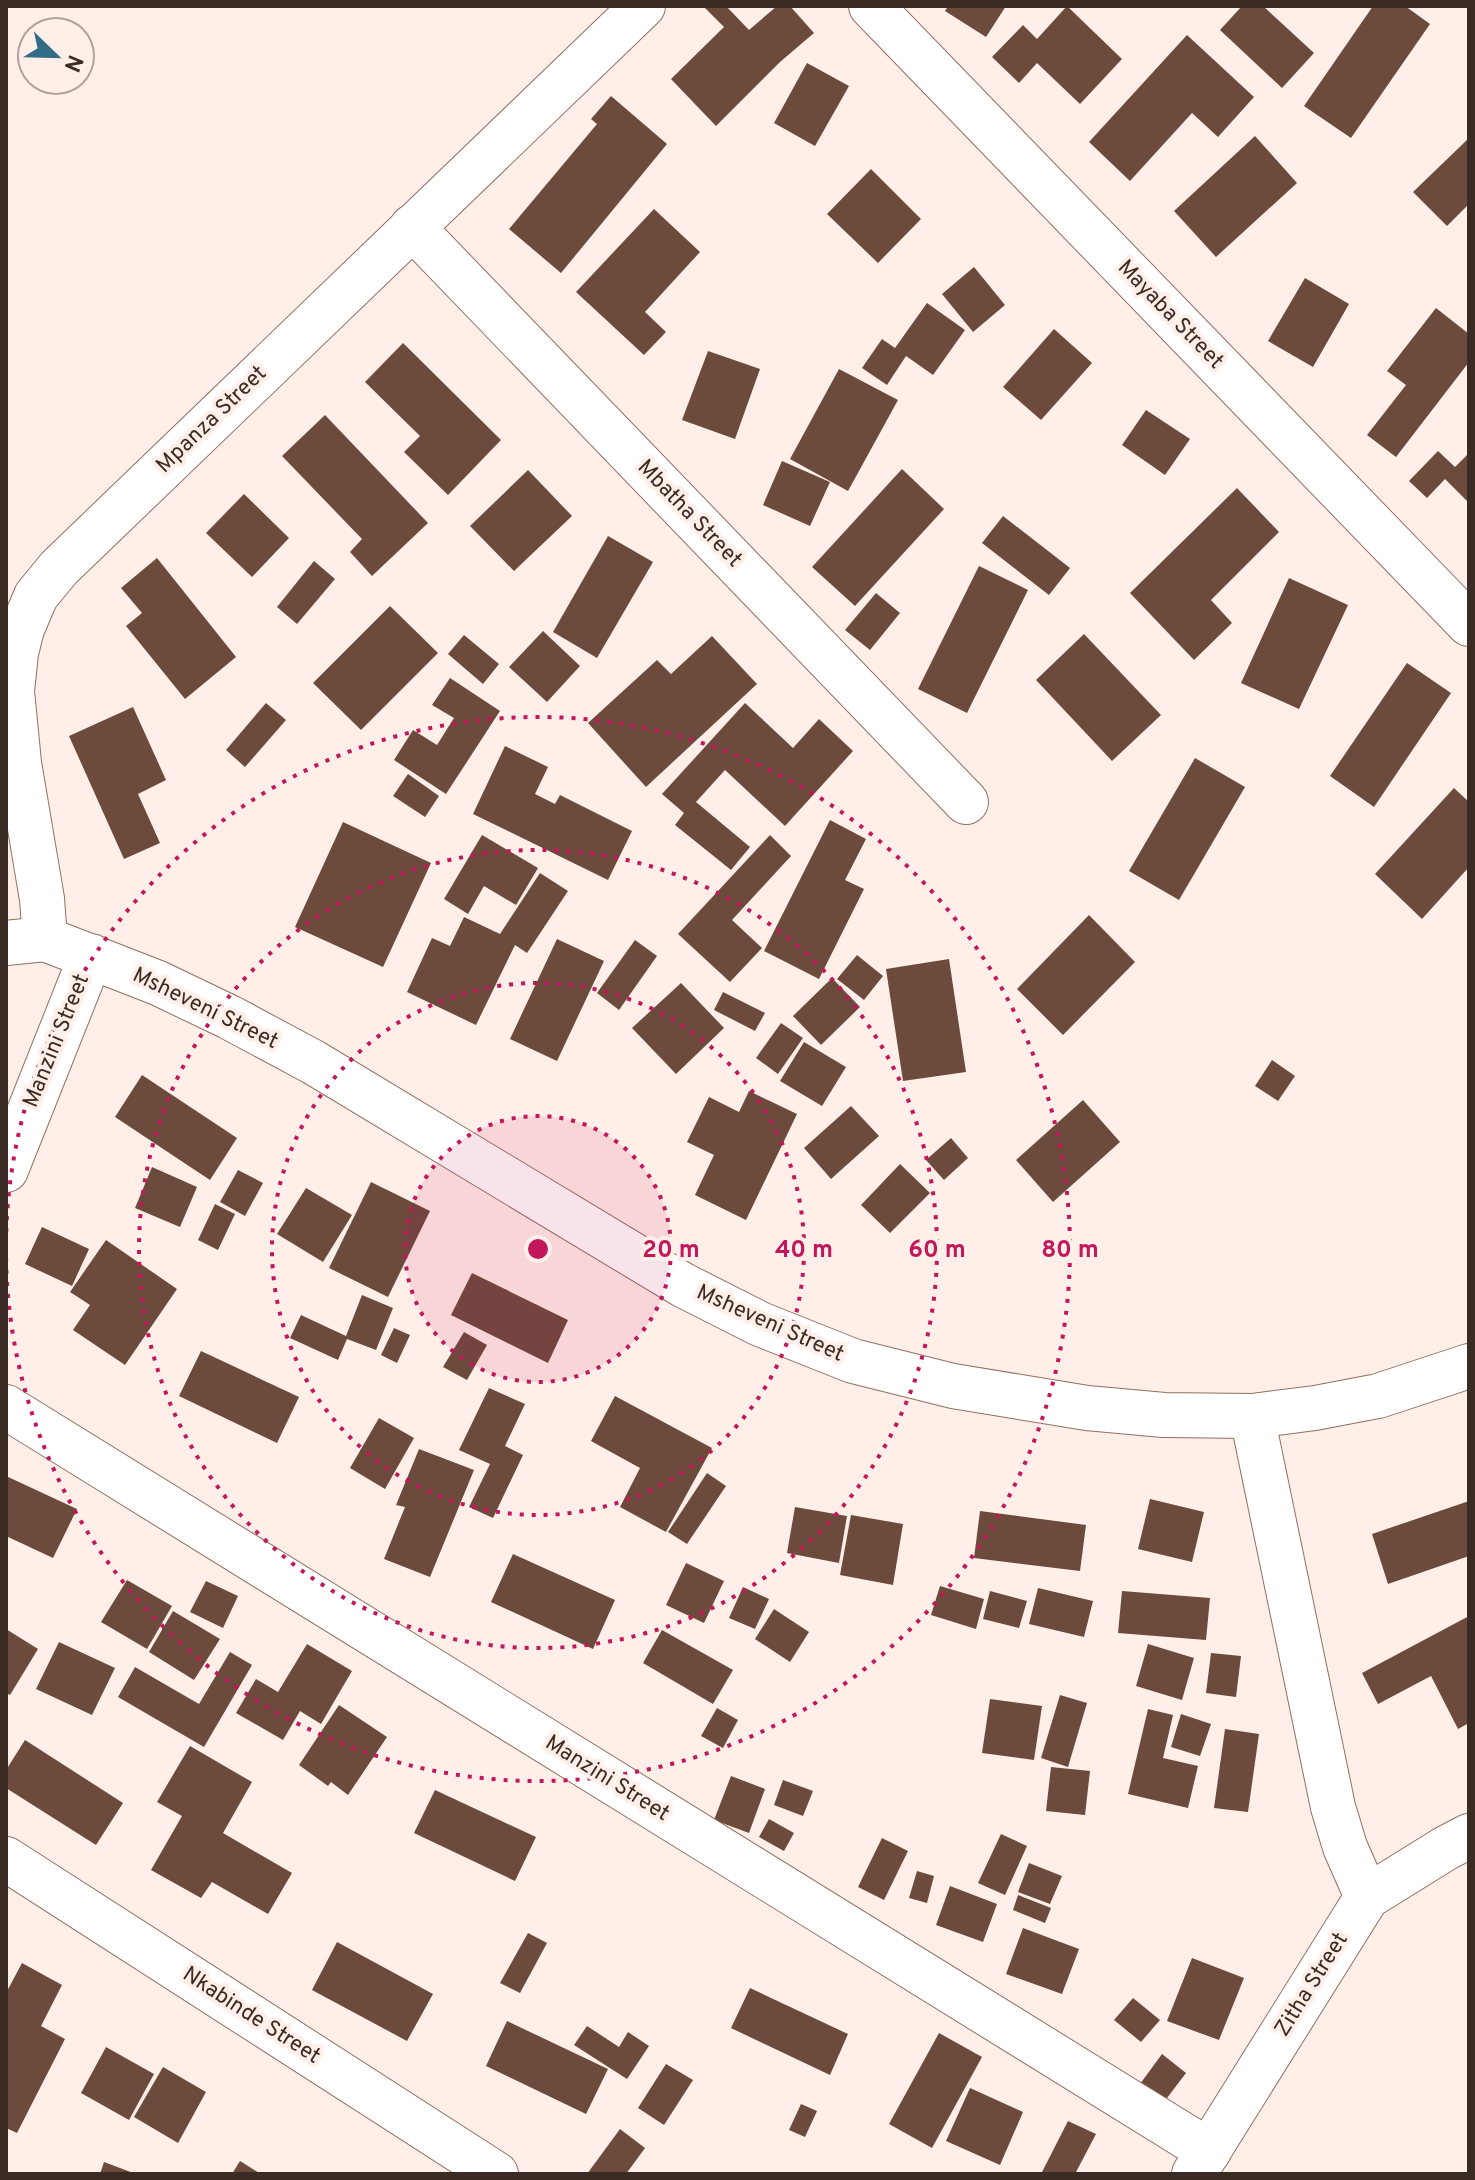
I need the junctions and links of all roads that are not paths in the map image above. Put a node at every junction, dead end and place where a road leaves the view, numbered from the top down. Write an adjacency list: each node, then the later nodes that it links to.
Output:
1 (643, 6): 3 (street, Mpanza Street)
2 (871, 6): 4 (street, Mayaba Street)
3 (412, 227): 5 (street, Mbatha Street); 6 (street, Mpanza Street)
4 (1469, 624)
5 (966, 802)
6 (26, 941): 7 (street, Msheveni Street)
7 (91, 956): 8 (street, Manzini Street); 11 (street, Msheveni Street)
8 (6, 1170)
9 (1469, 1366): 11 (street, Msheveni Street)
10 (6, 1407): 15 (street, Manzini Street)
11 (1252, 1416): 14 (street)
12 (1469, 1836): 14 (street, Zitha Street)
13 (6, 1859): 16 (street, Nkabinde Street)
14 (1367, 1897): 15 (street, Zitha Street)
15 (1202, 2163)
16 (496, 2174)

